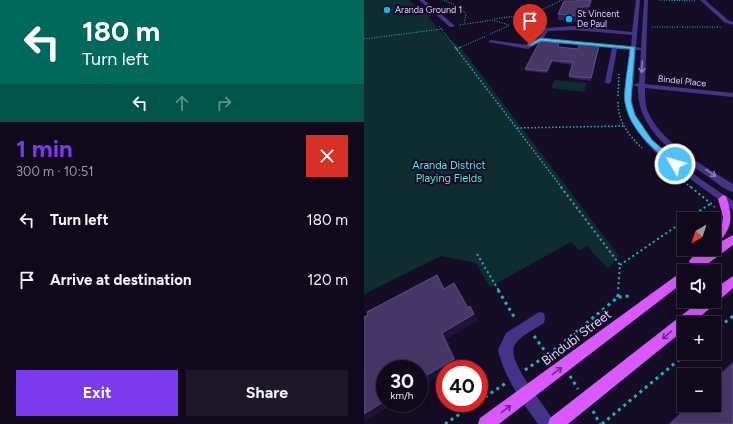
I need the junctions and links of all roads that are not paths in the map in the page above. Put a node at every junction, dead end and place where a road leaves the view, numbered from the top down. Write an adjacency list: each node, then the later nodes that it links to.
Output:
1 (421, 0): 9 (street)
2 (638, 0): 5 (street)
3 (646, 0): 6 (street)
4 (702, 0): 8 (street)
5 (636, 17): 6 (street); 11 (street)
6 (645, 17): 16 (street)
7 (518, 22): 10 (street)
8 (733, 24)
9 (452, 26)
10 (546, 30): 11 (street); 12 (street)
11 (635, 34): 15 (street)
12 (540, 40): 13 (street); 14 (street)
13 (491, 42)
14 (615, 46): 15 (street); 17 (street)
15 (633, 48): 16 (street); 18 (street)
16 (643, 49): 19 (street, one-way to 19)
17 (608, 82)
18 (630, 84): 19 (street, Bindel Place); 22 (street)
19 (641, 85): 20 (street, Bindel Place); 21 (street)
20 (733, 95)
21 (649, 123): 22 (street); 23 (street, one-way to 23)
22 (637, 124): 24 (street)
23 (733, 189)
24 (723, 199): 25 (street); 26 (main road)
25 (733, 206)
26 (721, 232)
27 (733, 239): 30 (main road)
28 (700, 256): 29 (main road, Bindubi Street)
29 (693, 264)
30 (699, 264)
31 (677, 280): 38 (main road, Bindubi Street, one-way to 31)
32 (733, 281): 34 (main road)
33 (733, 287): 35 (main road)
34 (721, 291)
35 (721, 294)
36 (701, 308): 41 (main road, one-way to 41)
37 (533, 322): 38 (street)
38 (526, 395): 39 (main road, Bindubi Street, one-way to 38); 40 (street)
39 (486, 424)
40 (547, 424)
41 (556, 424)

